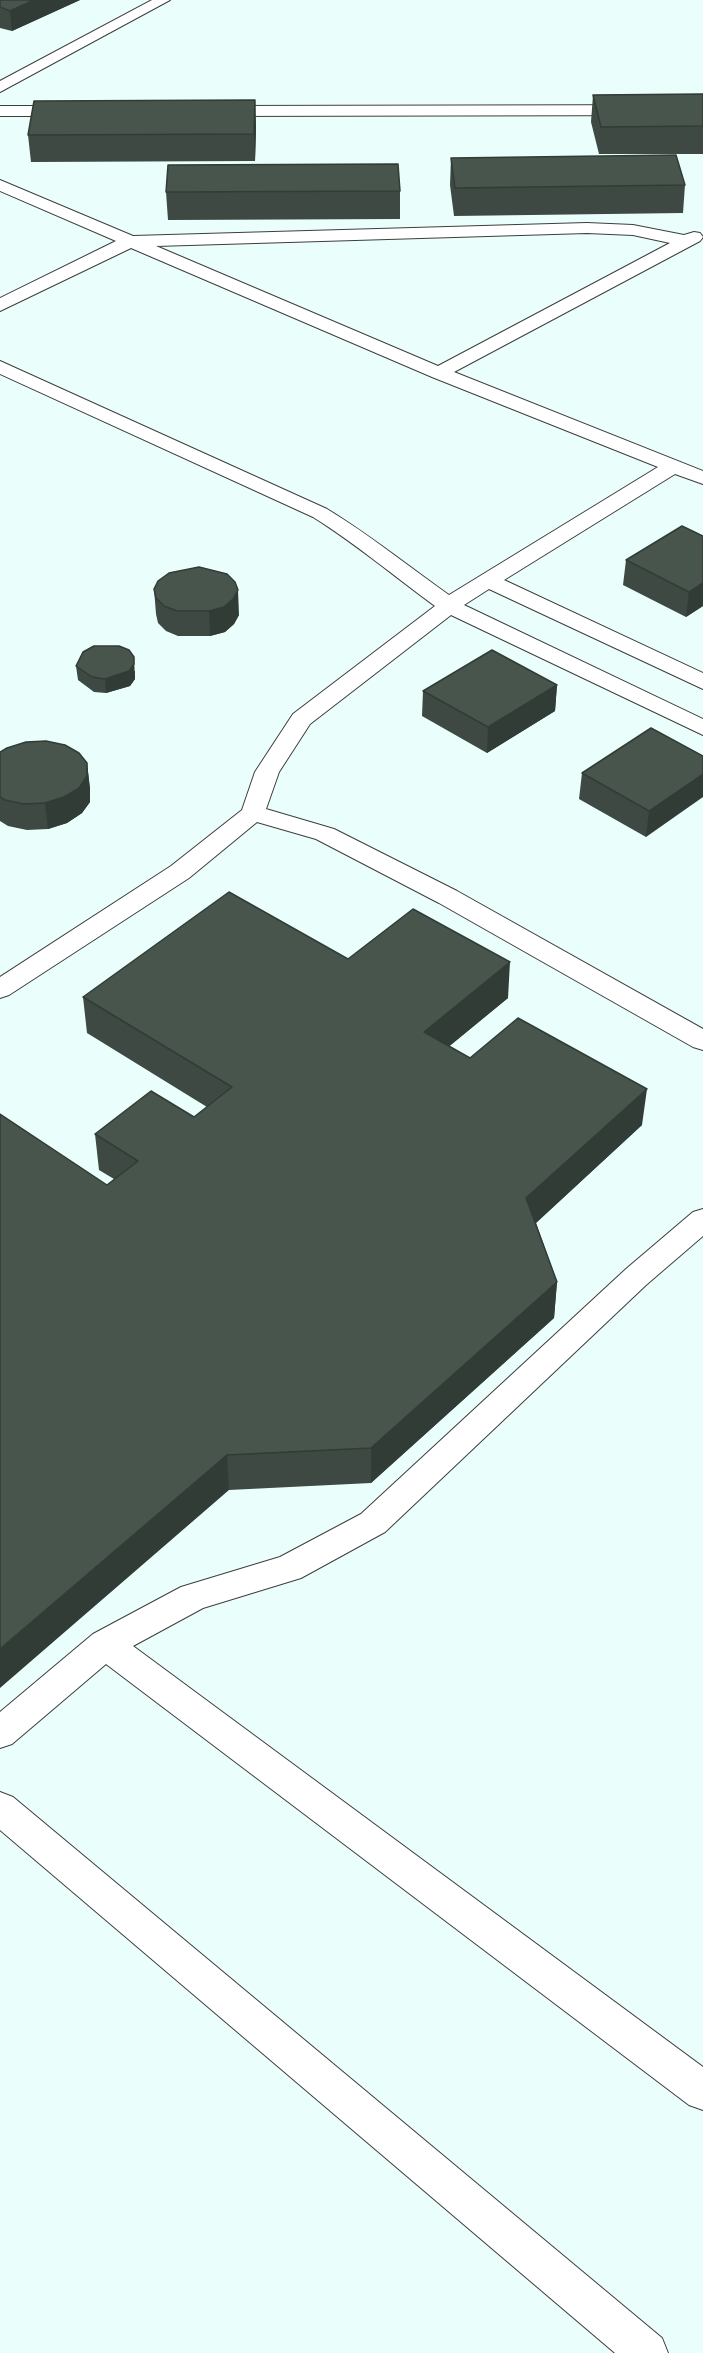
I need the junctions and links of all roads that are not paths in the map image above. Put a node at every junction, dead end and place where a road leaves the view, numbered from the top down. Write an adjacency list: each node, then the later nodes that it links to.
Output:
1 (164, 0): 2 (lane)
2 (0, 87)
3 (703, 110): 6 (lane)
4 (0, 111): 5 (lane)
5 (83, 111)
6 (202, 111)
7 (0, 184): 9 (lane)
8 (703, 232): 10 (lane)
9 (131, 241): 10 (lane); 11 (lane); 13 (lane)
10 (686, 241): 13 (lane)
11 (0, 305)
12 (0, 367): 17 (lane)
13 (439, 373): 14 (lane)
14 (673, 467): 15 (lane); 16 (lane)
15 (703, 478)
16 (487, 580): 17 (lane); 18 (lane)
17 (450, 606): 19 (lane); 20 (lane)
18 (703, 682)
19 (703, 728)
20 (253, 813): 21 (lane); 22 (lane)
21 (0, 989)
22 (703, 1041)
23 (703, 1220): 24 (lane)
24 (105, 1644): 25 (lane); 27 (lane)
25 (0, 1733)
26 (0, 1808): 28 (lane)
27 (703, 2091)
28 (647, 2353)

